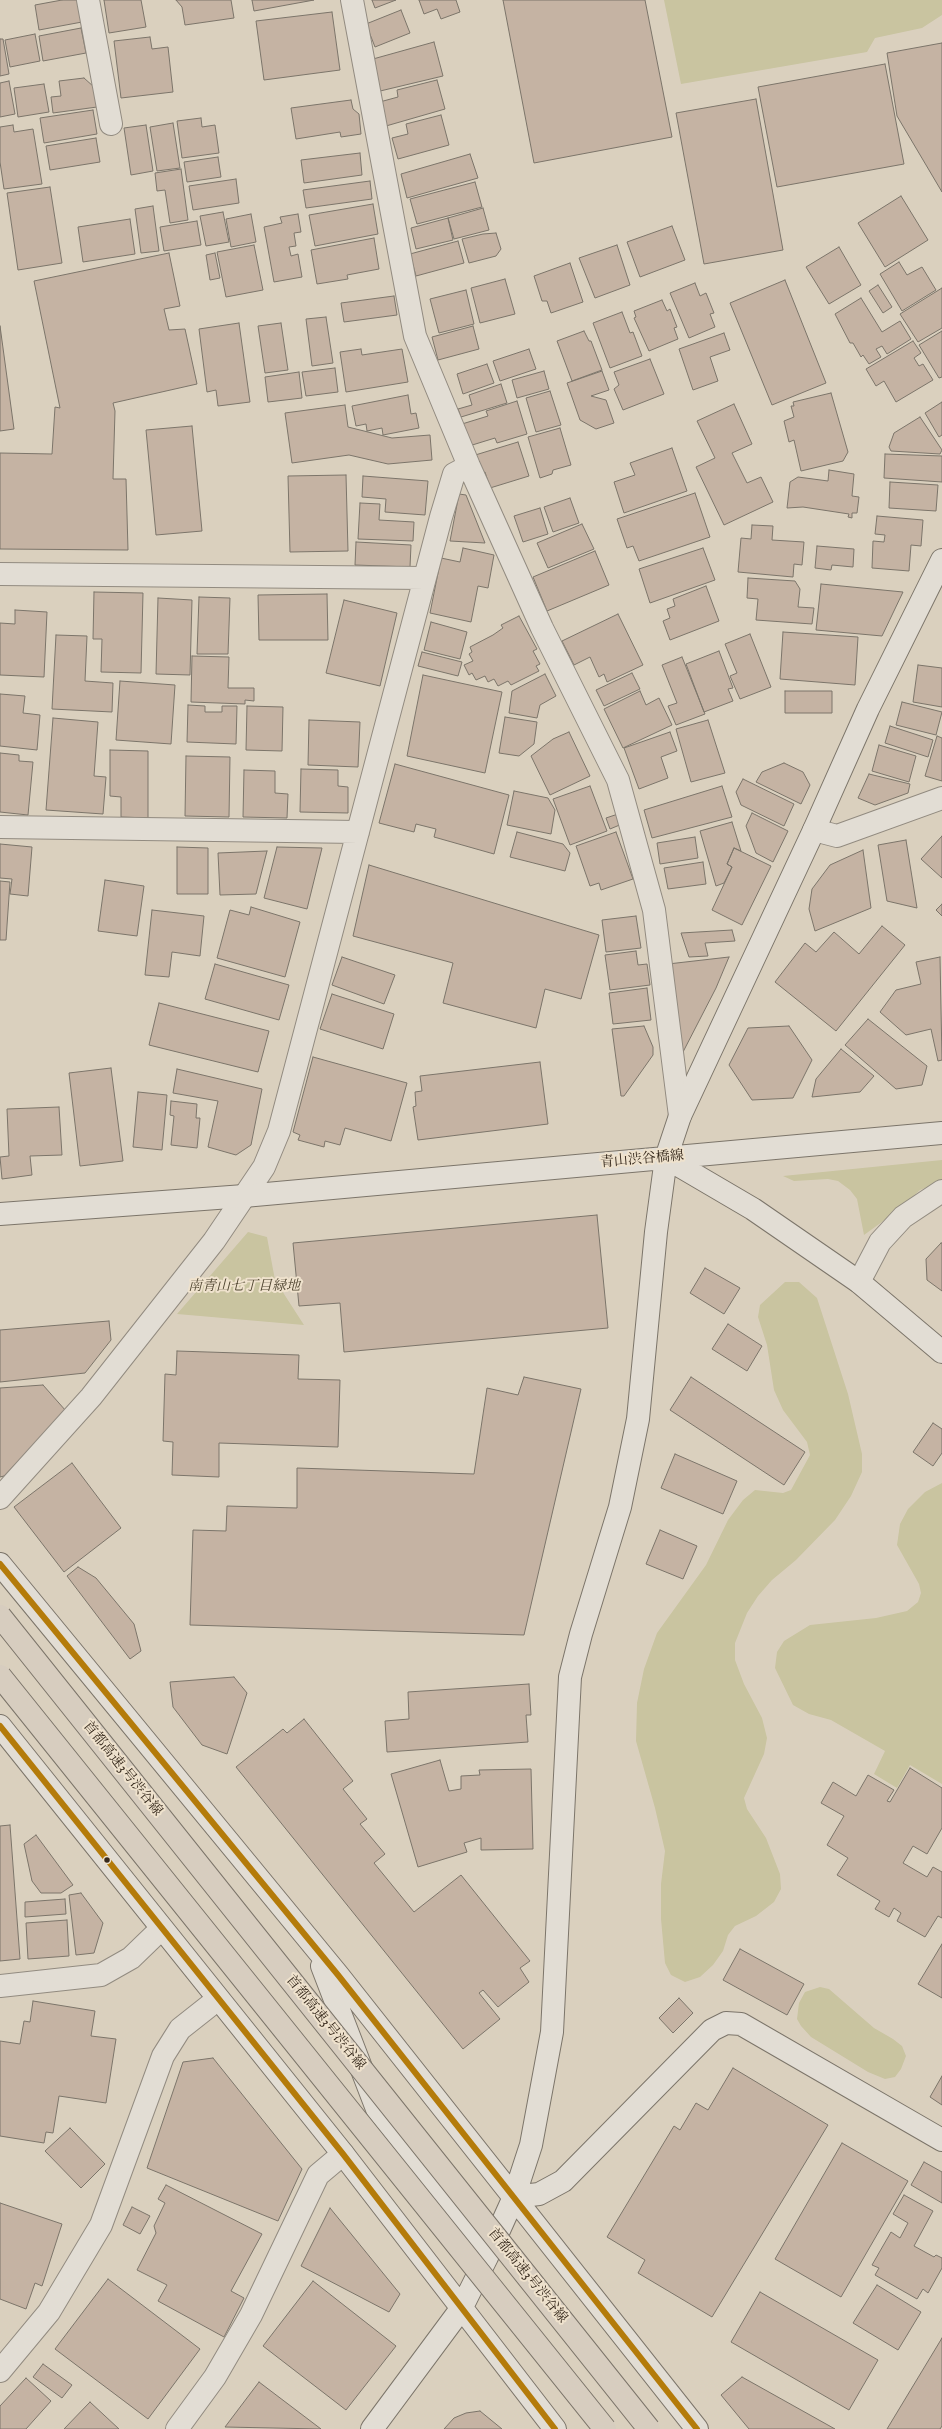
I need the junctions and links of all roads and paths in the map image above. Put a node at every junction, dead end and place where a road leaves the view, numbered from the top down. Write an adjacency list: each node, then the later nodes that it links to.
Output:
1 (88, 0): 3 (street)
2 (352, 0): 4 (street)
3 (110, 124)
4 (469, 466): 7 (street); 12 (street)
5 (942, 560): 10 (street)
6 (0, 574): 7 (street)
7 (425, 578): 11 (street)
8 (942, 798): 10 (street)
9 (0, 827): 11 (street)
10 (814, 830): 12 (street)
11 (358, 832): 16 (street)
12 (680, 1116): 14 (street)
13 (942, 1133): 14 (street, 青山渋谷橋線)
14 (666, 1158): 16 (street, 青山渋谷橋線); 18 (street); 31 (street)
15 (942, 1191): 18 (street)
16 (244, 1196): 17 (street, 青山渋谷橋線); 20 (street)
17 (0, 1214)
18 (859, 1282): 19 (street)
19 (942, 1352)
20 (0, 1498)
21 (0, 1564): 26 (street)
22 (0, 1616): 39 (highway, 首都高速3号渋谷線, bridge)
23 (0, 1676): 38 (highway, bridge)
24 (0, 1726): 25 (street)
25 (161, 1929): 27 (street); 28 (street)
26 (315, 1948): 31 (street); 32 (street)
27 (0, 1986)
28 (218, 1999): 30 (street); 34 (street)
29 (942, 2140): 31 (street)
30 (343, 2154): 33 (street); 35 (street)
31 (514, 2197): 32 (street); 40 (street)
32 (487, 2257): 33 (street)
33 (461, 2309): 36 (street); 37 (street)
34 (0, 2371)
35 (177, 2429)
36 (372, 2429)
37 (555, 2429)
38 (605, 2429)
39 (649, 2429)
40 (698, 2429)

